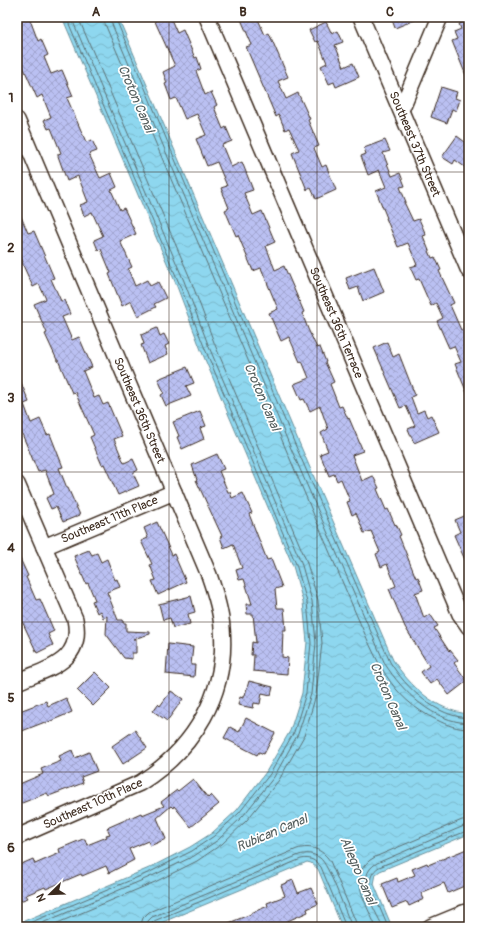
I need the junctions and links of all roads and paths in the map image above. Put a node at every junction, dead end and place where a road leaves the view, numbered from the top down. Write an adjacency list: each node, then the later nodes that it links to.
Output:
1 (208, 17): 10 (street, Southeast 36th Terrace)
2 (361, 17): 4 (street, Southeast 37th Street)
3 (440, 17): 4 (street)
4 (400, 110): 6 (street, Southeast 37th Street)
5 (17, 120): 8 (street, Southeast 36th Street)
6 (469, 271)
7 (17, 484): 9 (street)
8 (174, 492): 9 (street, Southeast 11th Place); 12 (street, Southeast 36th Street)
9 (44, 547): 11 (street)
10 (469, 627)
11 (17, 682)
12 (208, 708): 13 (street, Southeast 10th Place)
13 (17, 837)
14 (467, 917): 15 (street)
15 (430, 927)

